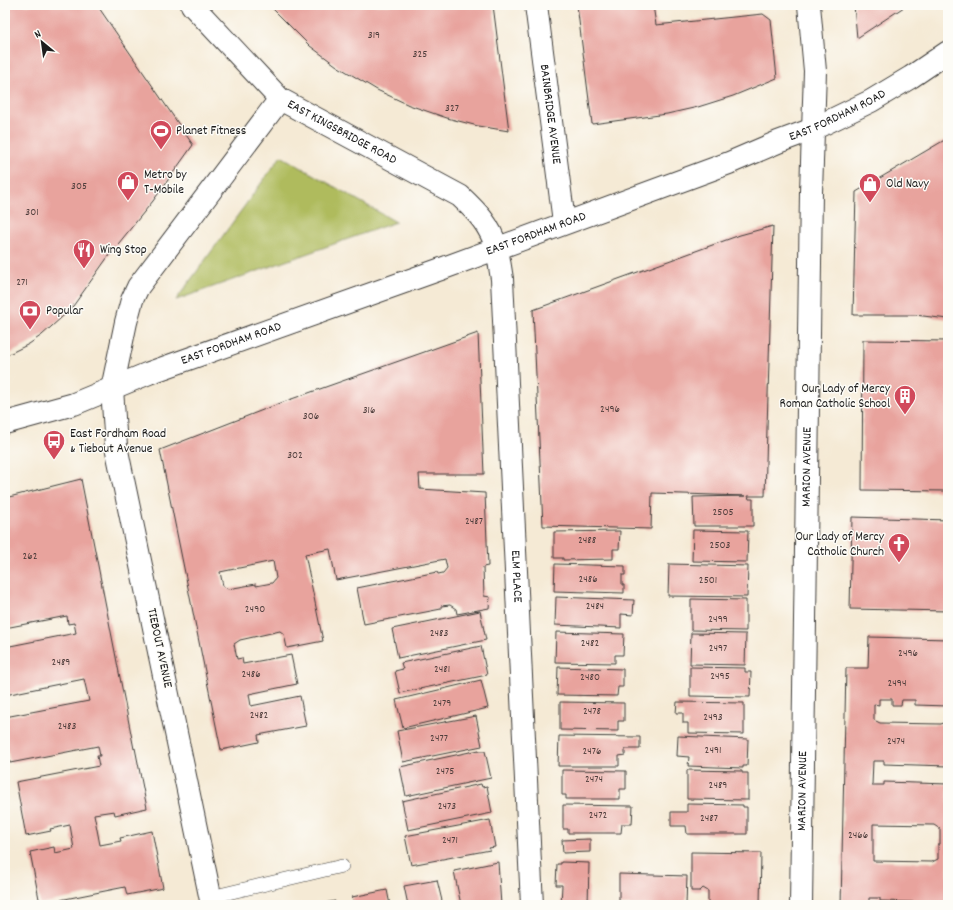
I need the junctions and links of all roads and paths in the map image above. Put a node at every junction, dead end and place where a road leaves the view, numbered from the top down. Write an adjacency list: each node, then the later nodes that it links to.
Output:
1 (192, 5): 5 (street, EAST KINGSBRIDGE ROAD)
2 (536, 5): 7 (street, BAINBRIDGE AVENUE)
3 (809, 5): 6 (street, MARION AVENUE)
4 (948, 52): 6 (street, EAST FORDHAM ROAD)
5 (280, 99): 8 (street, EAST KINGSBRIDGE ROAD); 9 (street)
6 (814, 129): 7 (street, EAST FORDHAM ROAD); 14 (street, MARION AVENUE)
7 (564, 222): 8 (street, EAST FORDHAM ROAD)
8 (497, 248): 9 (street, EAST FORDHAM ROAD); 13 (street, ELM PLACE)
9 (112, 389): 10 (street, EAST FORDHAM ROAD); 12 (street, TIEBOUT AVENUE)
10 (5, 423)
11 (342, 866): 12 (lane)
12 (212, 901)
13 (532, 905)
14 (800, 905)

